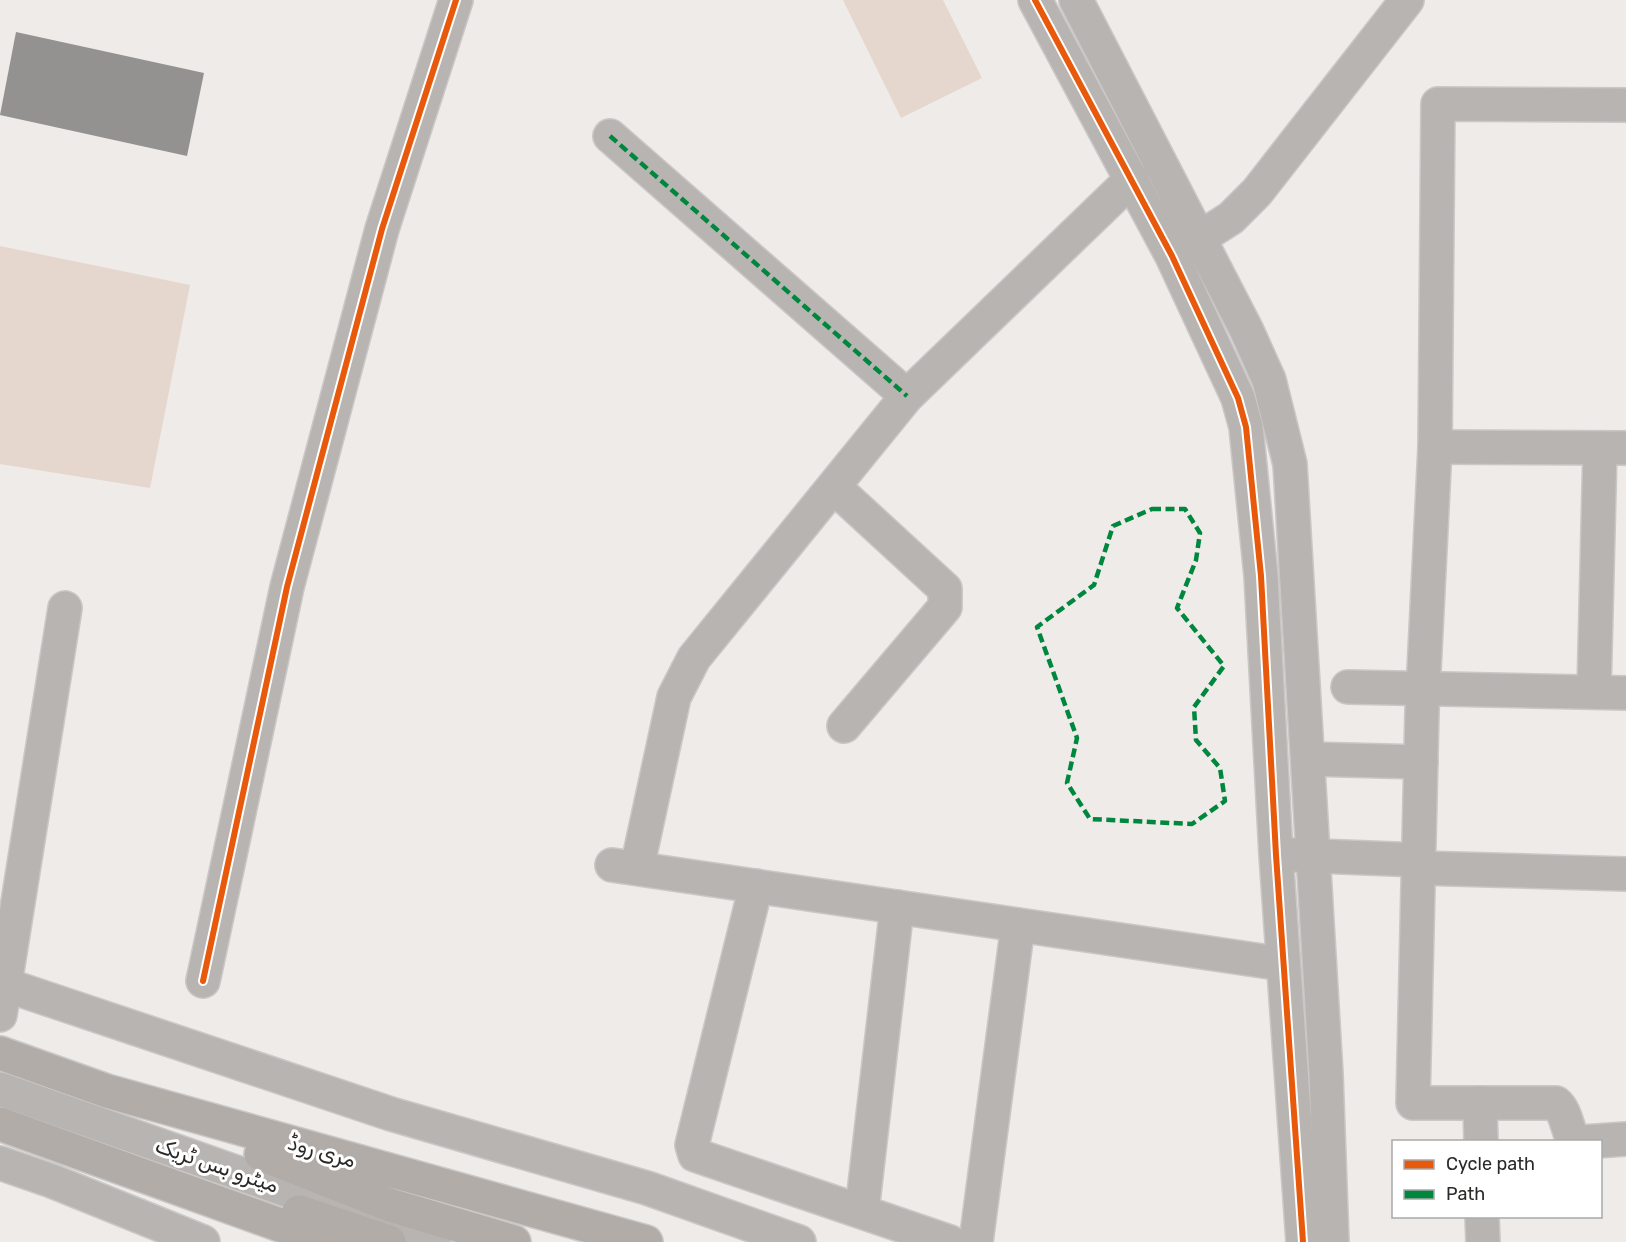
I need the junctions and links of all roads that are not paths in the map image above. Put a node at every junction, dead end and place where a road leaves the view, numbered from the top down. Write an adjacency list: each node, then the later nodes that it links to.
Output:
1 (456, 0): 29 (street)
2 (1035, 0): 7 (street)
3 (1076, 0): 8 (street)
4 (1407, 0): 8 (street)
5 (1626, 105): 11 (street)
6 (610, 136): 10 (street)
7 (1132, 179): 9 (street); 10 (street)
8 (1200, 238): 9 (street); 19 (street)
9 (1172, 256): 21 (street)
10 (907, 396): 13 (street)
11 (1435, 447): 12 (street); 16 (street)
12 (1613, 448): 17 (street)
13 (834, 487): 18 (street); 25 (street)
14 (65, 608): 30 (street)
15 (1347, 687): 16 (street)
16 (1423, 691): 17 (street); 20 (street)
17 (1610, 693)
18 (844, 726)
19 (1308, 759): 20 (street); 22 (street)
20 (1421, 762): 23 (street)
21 (1276, 855): 22 (street); 28 (street)
22 (1314, 855): 23 (street); 54 (street)
23 (1419, 864): 24 (street); 34 (street)
24 (1626, 874)
25 (756, 886): 26 (street); 42 (street)
26 (897, 907): 27 (street); 42 (street)
27 (1018, 924): 28 (street); 52 (street)
28 (1283, 963): 53 (street)
29 (203, 981)
30 (2, 994): 50 (street)
31 (0, 1053): 33 (main road, مری روڈ)
32 (0, 1089): 47 (street, میٹرو بس ٹریک)
33 (107, 1092): 48 (main road); 49 (main road, مری روڈ)
34 (1480, 1103): 37 (street); 38 (street)
35 (0, 1124): 40 (main road)
36 (1626, 1139): 39 (street)
37 (1481, 1140)
38 (1573, 1140)
39 (1602, 1141)
40 (79, 1151): 45 (main road); 46 (main road)
41 (0, 1163): 44 (street)
42 (862, 1210): 51 (street)
43 (1482, 1218): 55 (street)
44 (203, 1242)
45 (327, 1242)
46 (389, 1242)
47 (434, 1242)
48 (514, 1242)
49 (646, 1242)
50 (799, 1242)
51 (950, 1242)
52 (976, 1242)
53 (1303, 1242)
54 (1332, 1242)
55 (1483, 1242)

